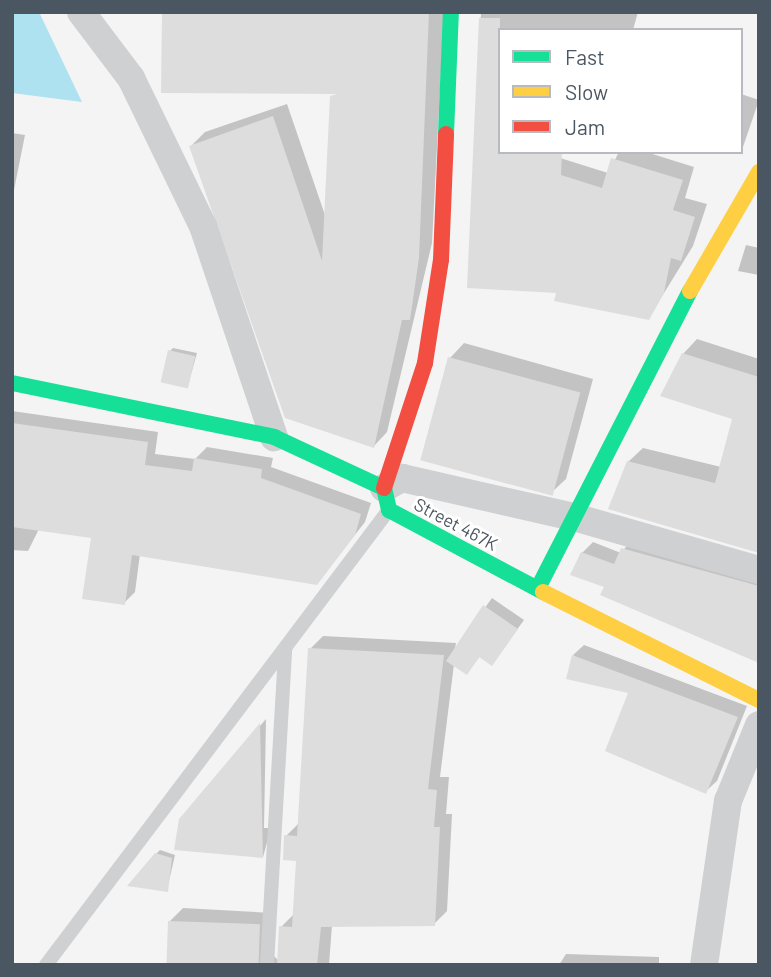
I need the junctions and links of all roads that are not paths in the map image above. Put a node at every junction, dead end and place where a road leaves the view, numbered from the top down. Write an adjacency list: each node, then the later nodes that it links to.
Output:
1 (80, 12): 5 (street)
2 (451, 12): 6 (street)
3 (759, 172): 7 (street)
4 (12, 383): 5 (street, Street 467K)
5 (274, 437): 6 (street, Street 467K)
6 (386, 499): 7 (street); 9 (street, Street 467K); 10 (lane)
7 (574, 517): 8 (street); 9 (street)
8 (759, 570)
9 (538, 588): 11 (street, Street 467K)
10 (285, 649): 13 (lane); 14 (lane)
11 (759, 700)
12 (759, 725): 15 (street)
13 (46, 965)
14 (267, 965)
15 (704, 965)

